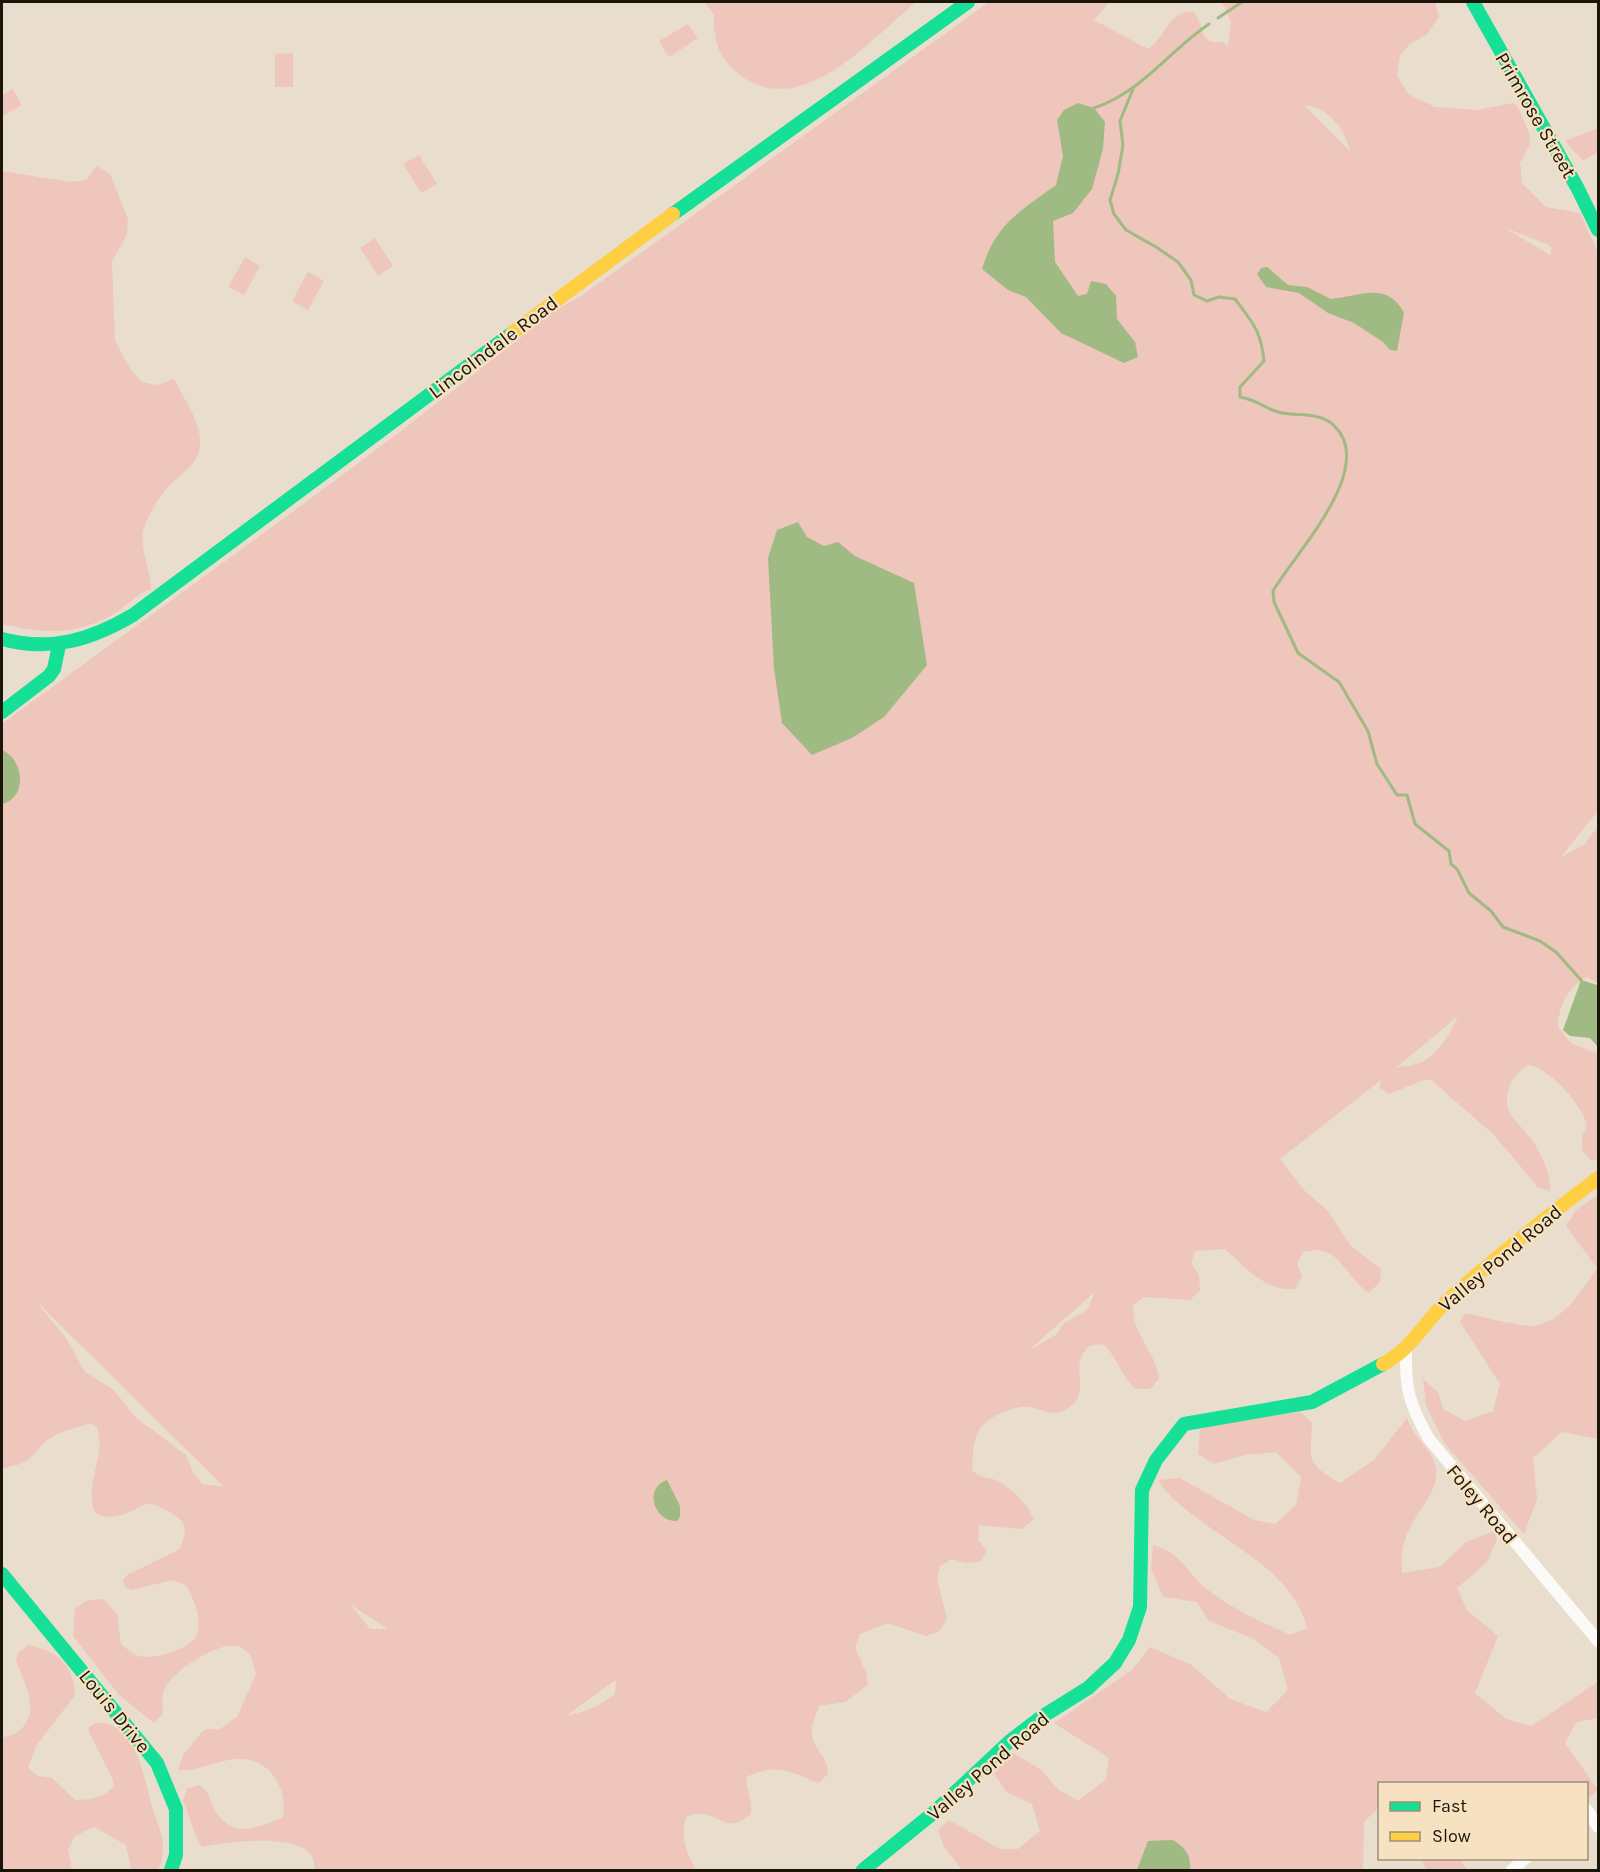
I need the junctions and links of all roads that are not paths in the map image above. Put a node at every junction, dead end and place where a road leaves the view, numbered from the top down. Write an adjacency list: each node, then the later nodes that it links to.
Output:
1 (969, 2): 5 (street, Lincolndale Road)
2 (1473, 2): 3 (street, Primrose Street)
3 (1599, 230)
4 (2, 639): 5 (street, Lincolndale Road)
5 (59, 645): 6 (street)
6 (2, 712)
7 (1599, 1178): 8 (street, Valley Pond Road)
8 (1406, 1349): 10 (street, Foley Road); 15 (street, Valley Pond Road)
9 (2, 1574): 14 (street, Louis Drive)
10 (1599, 1641)
11 (1588, 1812): 12 (street)
12 (1599, 1827)
13 (1524, 1860): 16 (street)
14 (171, 1870)
15 (863, 1870)
16 (1512, 1870)

